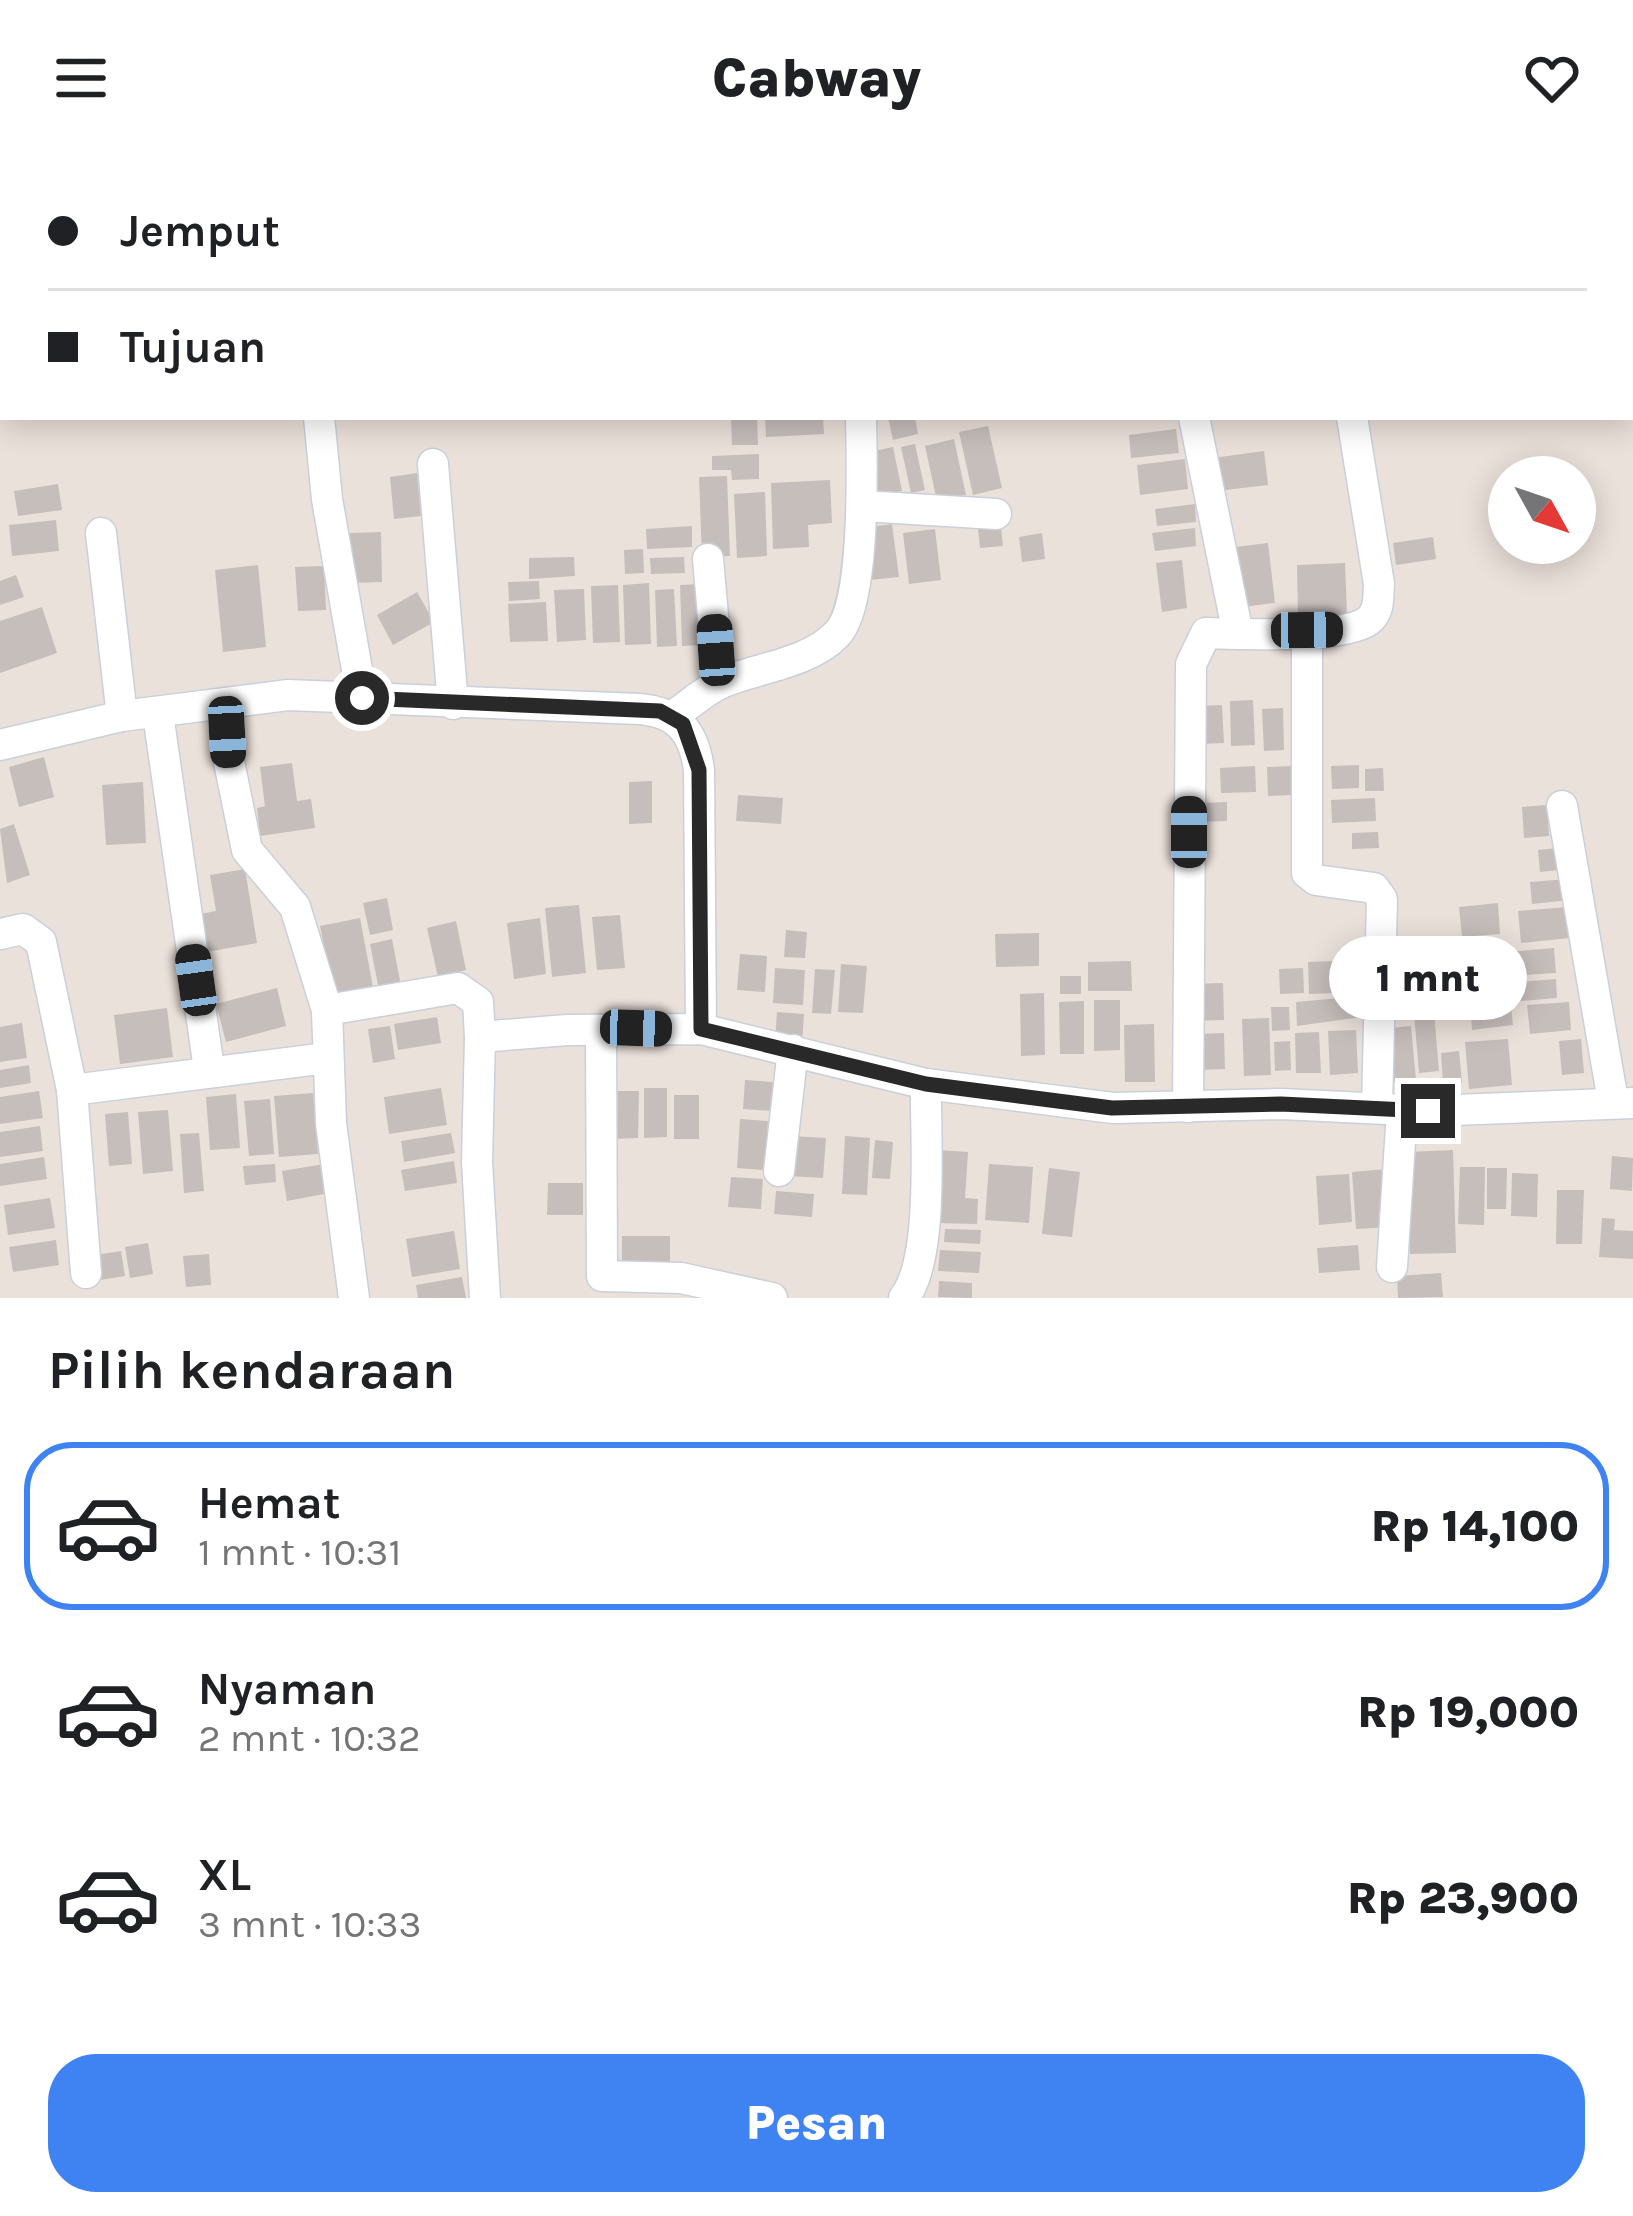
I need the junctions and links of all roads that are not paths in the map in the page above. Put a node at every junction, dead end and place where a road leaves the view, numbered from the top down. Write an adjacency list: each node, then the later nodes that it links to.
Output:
1 (319, 420): 13 (street)
2 (861, 420): 6 (street)
3 (1196, 420): 11 (street)
4 (1352, 420): 10 (street)
5 (433, 464): 15 (street)
6 (863, 506): 7 (street); 12 (street)
7 (997, 514)
8 (101, 533): 17 (street)
9 (708, 559): 12 (street)
10 (1307, 630): 11 (street); 33 (street)
11 (1238, 634): 32 (street)
12 (718, 684): 18 (street)
13 (362, 698): 14 (street); 15 (street)
14 (226, 703): 16 (street); 22 (street)
15 (453, 704): 18 (street)
16 (158, 714): 17 (street); 28 (street)
17 (122, 716): 19 (street)
18 (673, 716): 23 (street)
19 (0, 745)
20 (1562, 806): 31 (street)
21 (0, 934): 30 (street)
22 (327, 1010): 25 (street); 27 (street)
23 (701, 1029): 24 (street); 26 (street)
24 (601, 1030): 25 (street); 37 (street)
25 (480, 1037): 39 (street)
26 (793, 1050): 29 (street); 34 (street)
27 (327, 1058): 28 (street); 38 (street)
28 (208, 1069): 30 (street)
29 (926, 1084): 32 (street); 41 (street)
30 (72, 1090): 36 (street)
31 (1623, 1102): 33 (street)
32 (1188, 1107): 33 (street)
33 (1389, 1109): 35 (street)
34 (779, 1172)
35 (1392, 1267)
36 (86, 1273)
37 (602, 1287): 40 (street)
38 (354, 1298)
39 (485, 1298)
40 (772, 1298)
41 (904, 1298)

